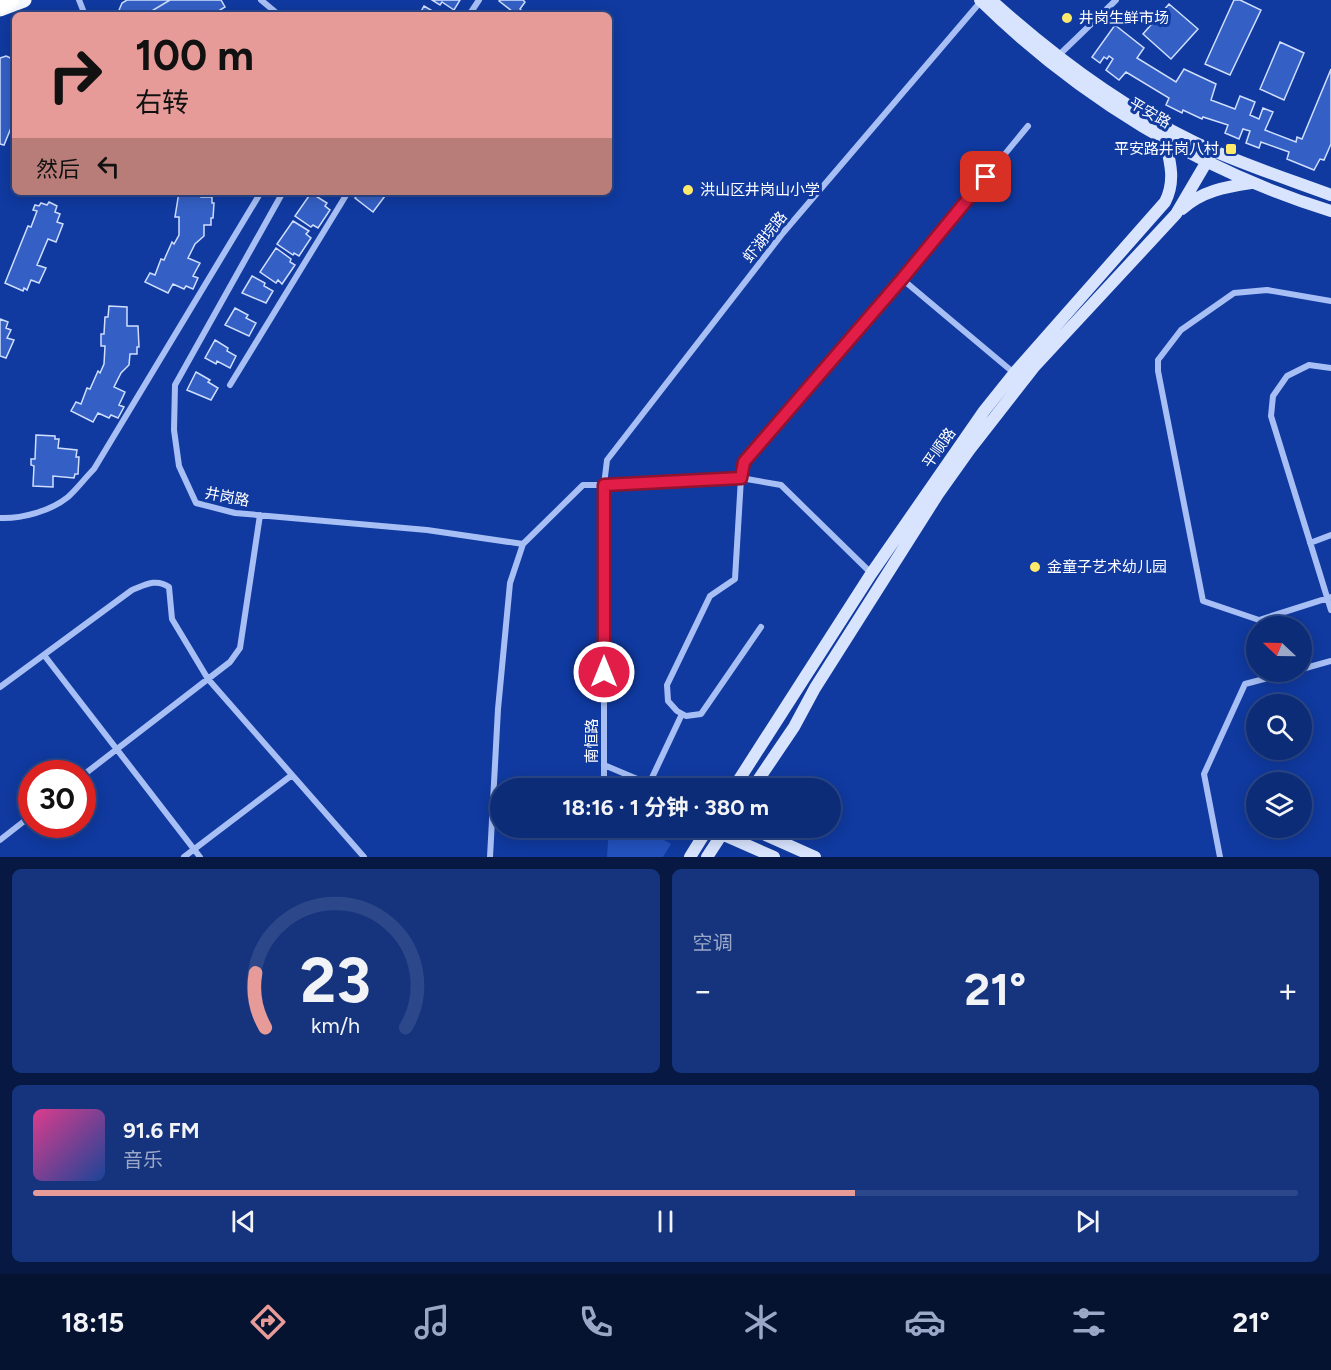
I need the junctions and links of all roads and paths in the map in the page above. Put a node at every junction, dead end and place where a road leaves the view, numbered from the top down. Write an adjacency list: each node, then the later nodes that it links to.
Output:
1 (10, 0): 6 (highway)
2 (24, 0): 6 (main road)
3 (261, 0): 7 (street)
4 (983, 0): 8 (main road, 平安路); 10 (main road, 平安路); 25 (street, 虾湖垸路)
5 (1116, 0): 8 (street)
6 (0, 7)
7 (275, 12)
8 (1058, 56): 11 (main road, 平安路)
9 (1028, 126): 19 (street)
10 (1165, 140): 11 (main road, 平安路); 22 (main road, 平顺路)
11 (1210, 156): 12 (main road, 平安路); 16 (main road, 平安路); 18 (main road, 平顺路)
12 (1253, 182): 17 (main road, 平安路); 18 (main road)
13 (259, 195): 27 (street)
14 (281, 195): 26 (street, 井岗路)
15 (346, 195): 23 (street)
16 (1331, 195)
17 (1331, 211)
18 (1176, 214): 50 (main road, 平顺路)
19 (902, 279): 22 (street); 24 (street)
20 (1331, 301): 32 (street)
21 (1331, 368): 29 (street)
22 (1014, 373): 31 (main road, 平顺路)
23 (230, 385)
24 (741, 478): 25 (street); 31 (street); 41 (street)
25 (604, 485): 30 (street); 44 (street, 南恒路)
26 (260, 515): 30 (street, 井岗路); 38 (street)
27 (0, 518)
28 (1331, 535): 29 (street)
29 (1310, 543): 32 (street)
30 (523, 544): 61 (street)
31 (871, 574): 49 (main road, 平顺路)
32 (1329, 598): 33 (street)
33 (1331, 610)
34 (761, 627): 41 (street)
35 (44, 654): 38 (street); 40 (street); 42 (street)
36 (1331, 661): 37 (street)
37 (1312, 666)
38 (208, 679): 42 (street); 45 (street)
39 (1252, 682): 66 (street)
40 (0, 687)
41 (682, 714): 48 (street)
42 (116, 750): 43 (street); 57 (street)
43 (96, 765)
44 (604, 765): 46 (street, 南恒路); 47 (street)
45 (292, 775): 57 (street); 60 (street)
46 (604, 778)
47 (635, 778)
48 (652, 778)
49 (740, 778)
50 (759, 778)
51 (18, 826): 56 (street)
52 (702, 838): 62 (main road)
53 (719, 838): 63 (main road)
54 (737, 838): 64 (main road)
55 (772, 838): 65 (main road)
56 (0, 840)
57 (194, 849): 58 (street); 59 (street)
58 (184, 857)
59 (200, 857)
60 (364, 857)
61 (490, 857)
62 (690, 857)
63 (707, 857)
64 (774, 857)
65 (815, 857)
66 (1220, 857)

